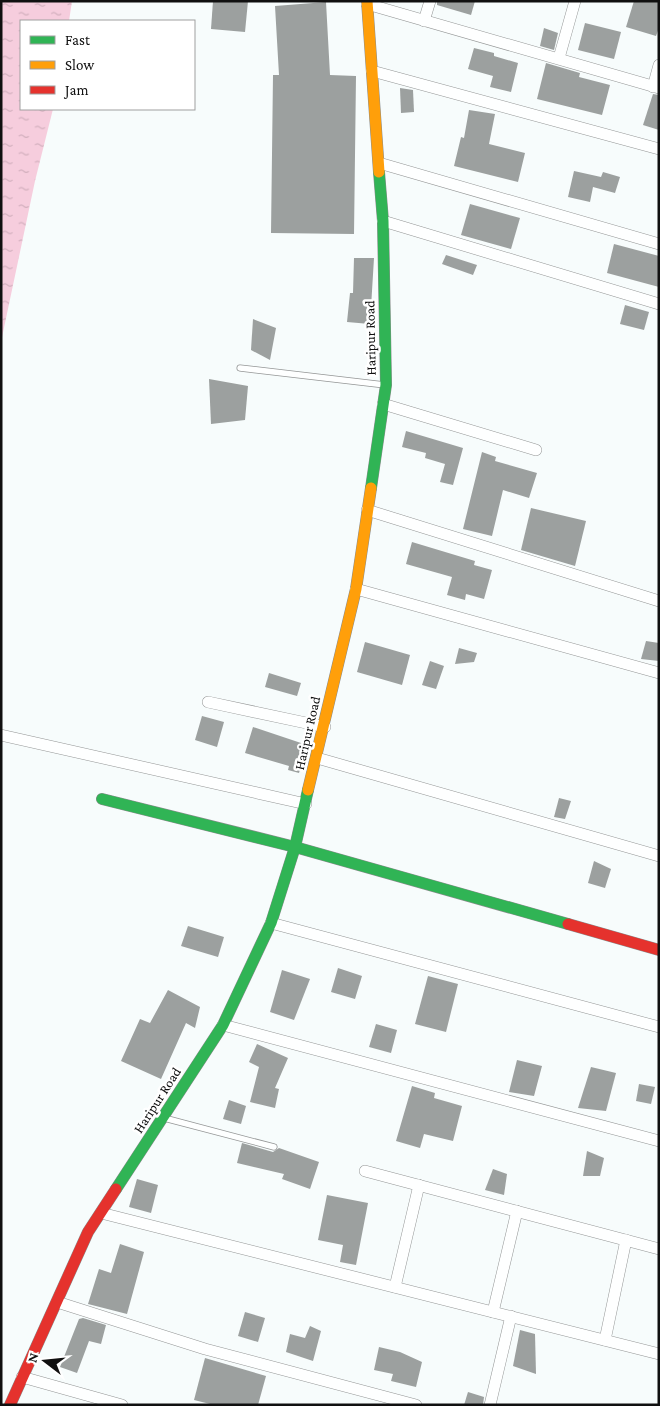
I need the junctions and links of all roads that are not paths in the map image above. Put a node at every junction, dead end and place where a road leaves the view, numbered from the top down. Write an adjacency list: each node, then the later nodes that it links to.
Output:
1 (430, 1): 4 (street)
2 (575, 1): 5 (street)
3 (367, 3): 4 (street); 7 (street, Haripur Road)
4 (424, 21): 5 (street)
5 (559, 58): 8 (street)
6 (659, 65): 8 (street)
7 (372, 71): 9 (street); 10 (street, Haripur Road)
8 (656, 87)
9 (659, 149)
10 (379, 163): 11 (street, Haripur Road); 12 (street)
11 (383, 221): 13 (street); 15 (street, Haripur Road)
12 (659, 244)
13 (659, 304)
14 (240, 368): 15 (lane)
15 (386, 385): 16 (street, Haripur Road)
16 (383, 404): 17 (street); 18 (street, Haripur Road)
17 (536, 450)
18 (367, 510): 19 (street, Haripur Road); 20 (street)
19 (356, 589): 21 (street); 23 (street, Haripur Road)
20 (659, 601)
21 (659, 673)
22 (208, 702): 23 (street)
23 (324, 727): 25 (street, Haripur Road)
24 (1, 736): 27 (street)
25 (317, 758): 27 (street, Haripur Road); 29 (street)
26 (102, 799): 28 (street)
27 (306, 804): 28 (street, Haripur Road)
28 (295, 847): 30 (street, Haripur Road); 31 (street)
29 (659, 856)
30 (271, 923): 32 (street, Haripur Road); 33 (street)
31 (659, 950)
32 (224, 1025): 34 (street, Haripur Road); 35 (street)
33 (659, 1027)
34 (163, 1118): 36 (lane); 40 (street, Haripur Road)
35 (659, 1141)
36 (274, 1147)
37 (365, 1171): 38 (street)
38 (419, 1186): 39 (street); 43 (street)
39 (517, 1211): 41 (street); 45 (street)
40 (101, 1213): 43 (street); 44 (street, Haripur Road)
41 (626, 1240): 42 (street); 47 (street)
42 (659, 1249)
43 (395, 1287): 45 (street)
44 (57, 1302): 49 (street, Haripur Road); 52 (street)
45 (493, 1312): 46 (street)
46 (512, 1316): 47 (street); 53 (street)
47 (605, 1340): 48 (street)
48 (659, 1354)
49 (22, 1377): 50 (street, Haripur Road); 51 (street)
50 (10, 1405)
51 (122, 1405)
52 (416, 1405)
53 (490, 1405)

